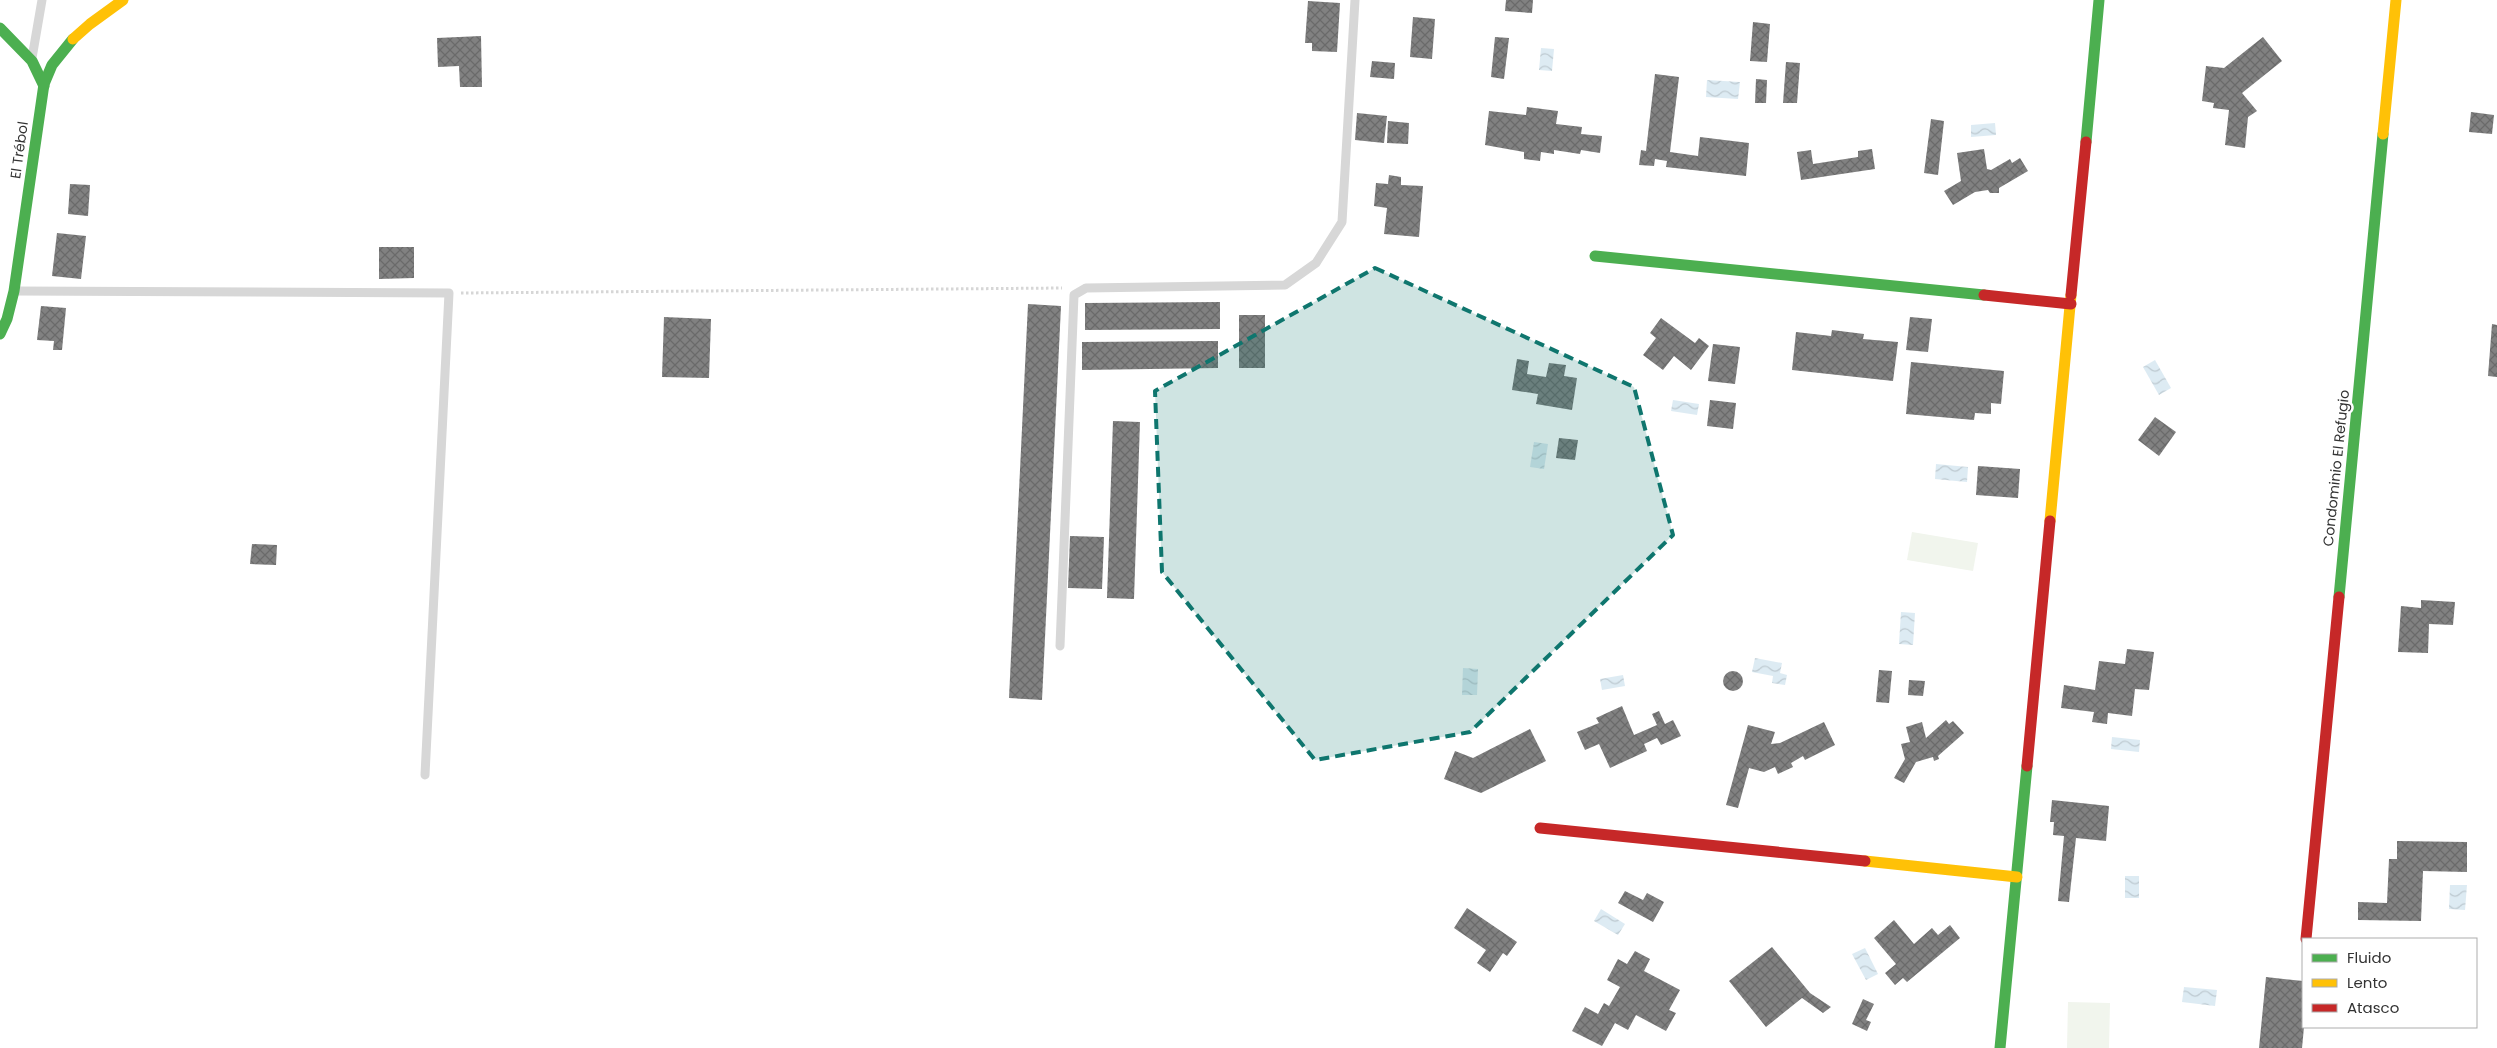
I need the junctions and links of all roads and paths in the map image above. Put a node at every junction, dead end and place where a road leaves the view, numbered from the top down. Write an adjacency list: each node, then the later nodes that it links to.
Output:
1 (42, 0): 7 (lane)
2 (124, 0): 8 (street, El Trébol)
3 (1355, 0): 10 (lane)
4 (2099, 0): 13 (street)
5 (2396, 0): 19 (street, Condominio El Refugio)
6 (0, 28): 7 (street)
7 (32, 61): 8 (street)
8 (44, 86): 11 (street, El Trébol)
9 (1595, 256): 13 (street)
10 (1086, 288): 12 (path); 15 (lane)
11 (14, 291): 12 (lane); 14 (street, El Trébol)
12 (449, 293): 16 (lane)
13 (2071, 304): 18 (street)
14 (0, 334)
15 (1060, 646)
16 (425, 775)
17 (1540, 828): 18 (street)
18 (2017, 876): 20 (street)
19 (2306, 938)
20 (2000, 1048)

